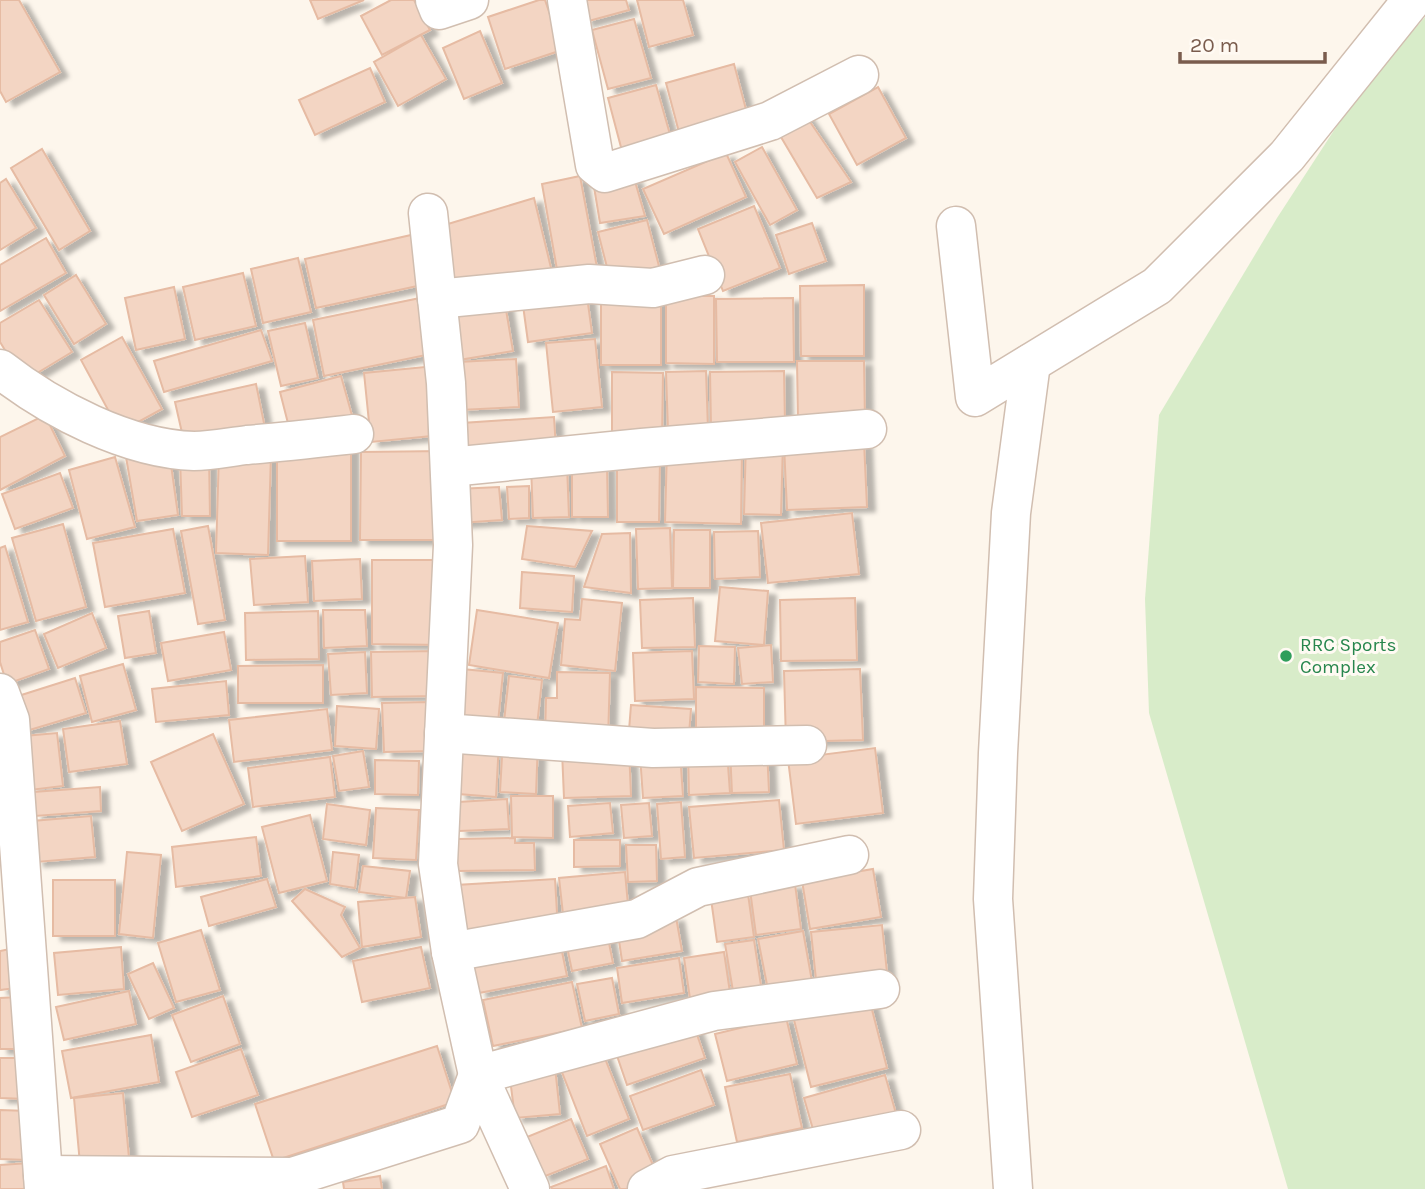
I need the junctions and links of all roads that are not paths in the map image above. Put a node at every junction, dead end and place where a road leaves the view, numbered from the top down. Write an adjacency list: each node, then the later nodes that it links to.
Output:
1 (435, 0): 2 (street)
2 (469, 0)
3 (566, 0): 5 (street)
4 (1412, 0): 10 (street)
5 (859, 75)
6 (428, 213): 9 (street)
7 (956, 226): 10 (street)
8 (705, 275): 9 (street)
9 (437, 299): 14 (street)
10 (1031, 363): 27 (street)
11 (0, 369): 13 (street)
12 (867, 429): 14 (street)
13 (354, 434)
14 (450, 467): 16 (street)
15 (0, 693): 24 (street)
16 (444, 733): 17 (street); 19 (street)
17 (807, 745)
18 (849, 855): 19 (street)
19 (452, 952): 21 (street)
20 (880, 989): 21 (street)
21 (478, 1075): 24 (street); 25 (street)
22 (901, 1130): 23 (street)
23 (755, 1174): 26 (street)
24 (44, 1182)
25 (530, 1189)
26 (647, 1189)
27 (1013, 1189)

